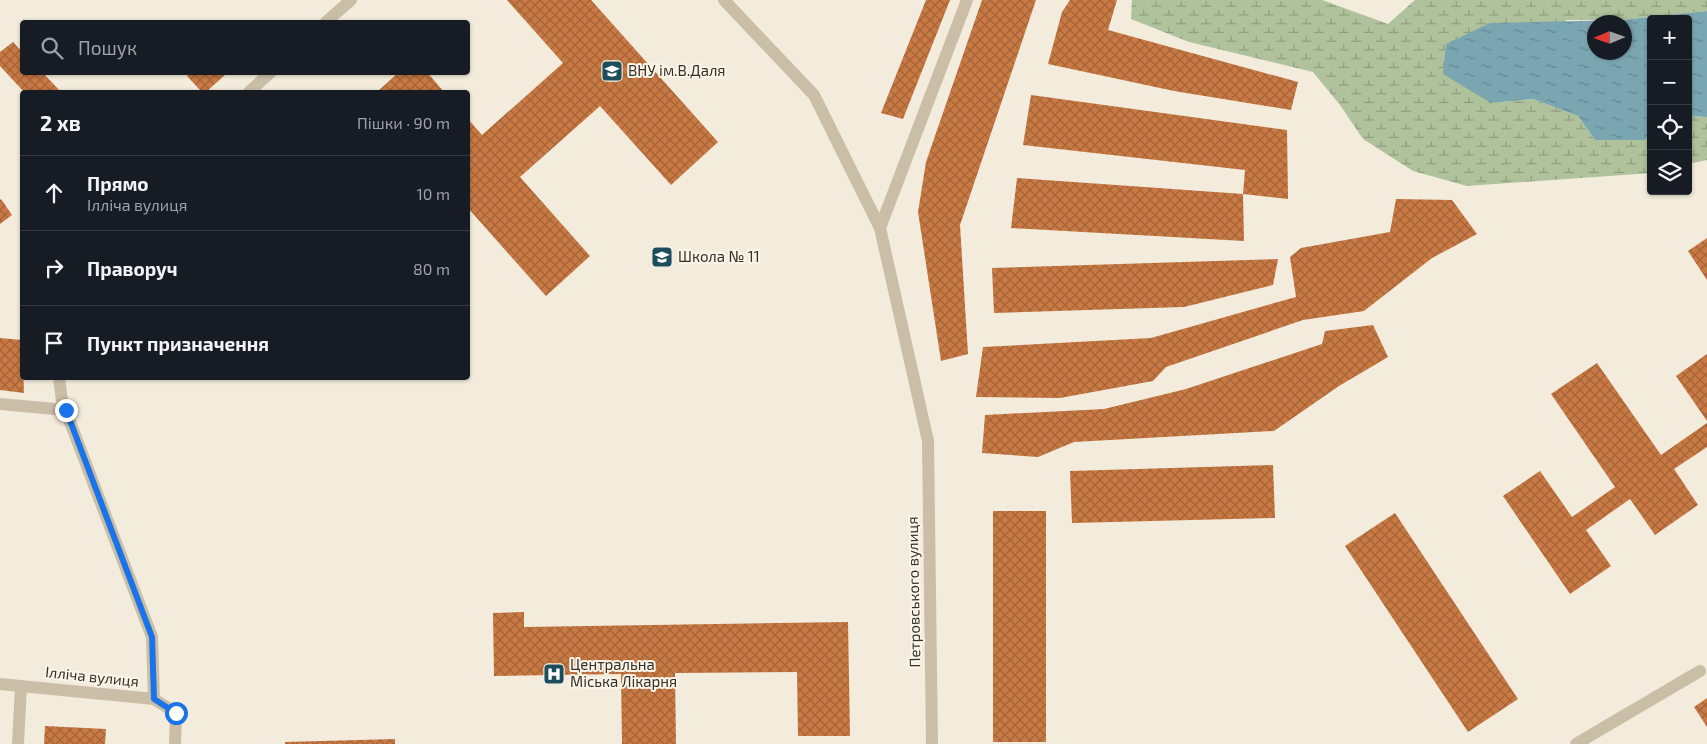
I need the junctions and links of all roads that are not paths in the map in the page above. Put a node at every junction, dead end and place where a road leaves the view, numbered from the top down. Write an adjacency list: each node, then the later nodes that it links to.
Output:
1 (351, 0): 4 (street)
2 (724, 0): 7 (street, Петровського вулиця)
3 (967, 0): 7 (street)
4 (328, 20)
5 (268, 75): 6 (street)
6 (250, 90)
7 (880, 228): 17 (street, Петровського вулиця)
8 (59, 380): 10 (street)
9 (0, 404): 10 (street)
10 (66, 410): 14 (street)
11 (1700, 672): 18 (street)
12 (0, 684): 13 (street, Ілліча вулиця)
13 (21, 686): 14 (street, Ілліча вулиця); 15 (street)
14 (154, 699): 16 (street, Ілліча вулиця)
15 (18, 744)
16 (175, 744)
17 (932, 744)
18 (1576, 744)

